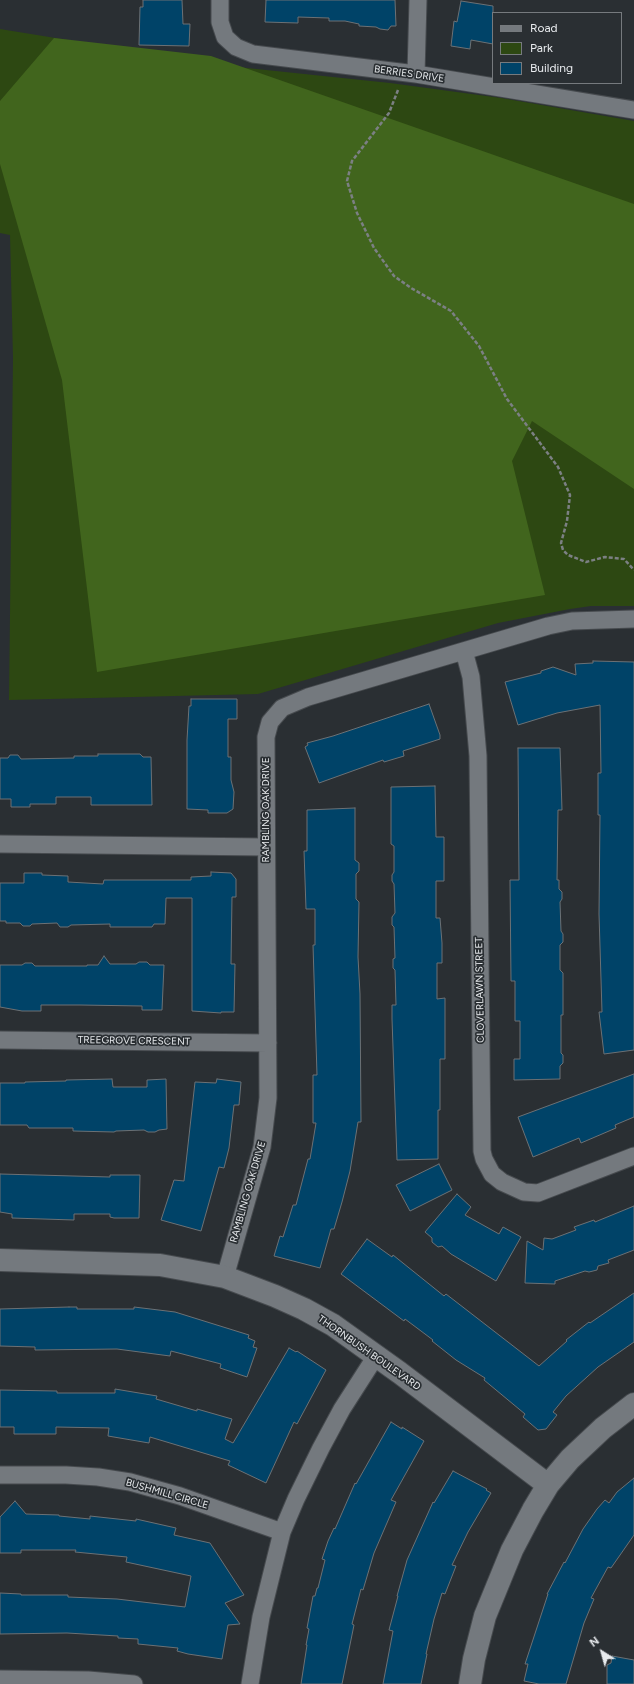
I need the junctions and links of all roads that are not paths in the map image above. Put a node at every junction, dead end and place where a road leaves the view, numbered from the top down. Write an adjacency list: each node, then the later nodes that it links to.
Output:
1 (220, 0): 3 (street, BERRIES DRIVE)
2 (418, 0): 3 (street)
3 (416, 74): 4 (street, BERRIES DRIVE)
4 (634, 110)
5 (634, 620): 6 (street, RAMBLING OAK DRIVE)
6 (464, 650): 8 (street, RAMBLING OAK DRIVE); 11 (street, CLOVERLAWN STREET)
7 (0, 844): 8 (street)
8 (266, 847): 10 (street, RAMBLING OAK DRIVE)
9 (0, 1040): 10 (street, TREEGROVE CRESCENT)
10 (268, 1043): 13 (street, RAMBLING OAK DRIVE)
11 (634, 1156)
12 (0, 1260): 13 (street, THORNBUSH BOULEVARD)
13 (225, 1277): 14 (street, THORNBUSH BOULEVARD)
14 (376, 1356): 17 (street, THORNBUSH BOULEVARD); 18 (street)
15 (634, 1404): 17 (street)
16 (0, 1475): 18 (street, BUSHMILL CIRCLE)
17 (548, 1485): 22 (street)
18 (282, 1532): 21 (street)
19 (0, 1678): 20 (street)
20 (134, 1684)
21 (250, 1684)
22 (470, 1684)

